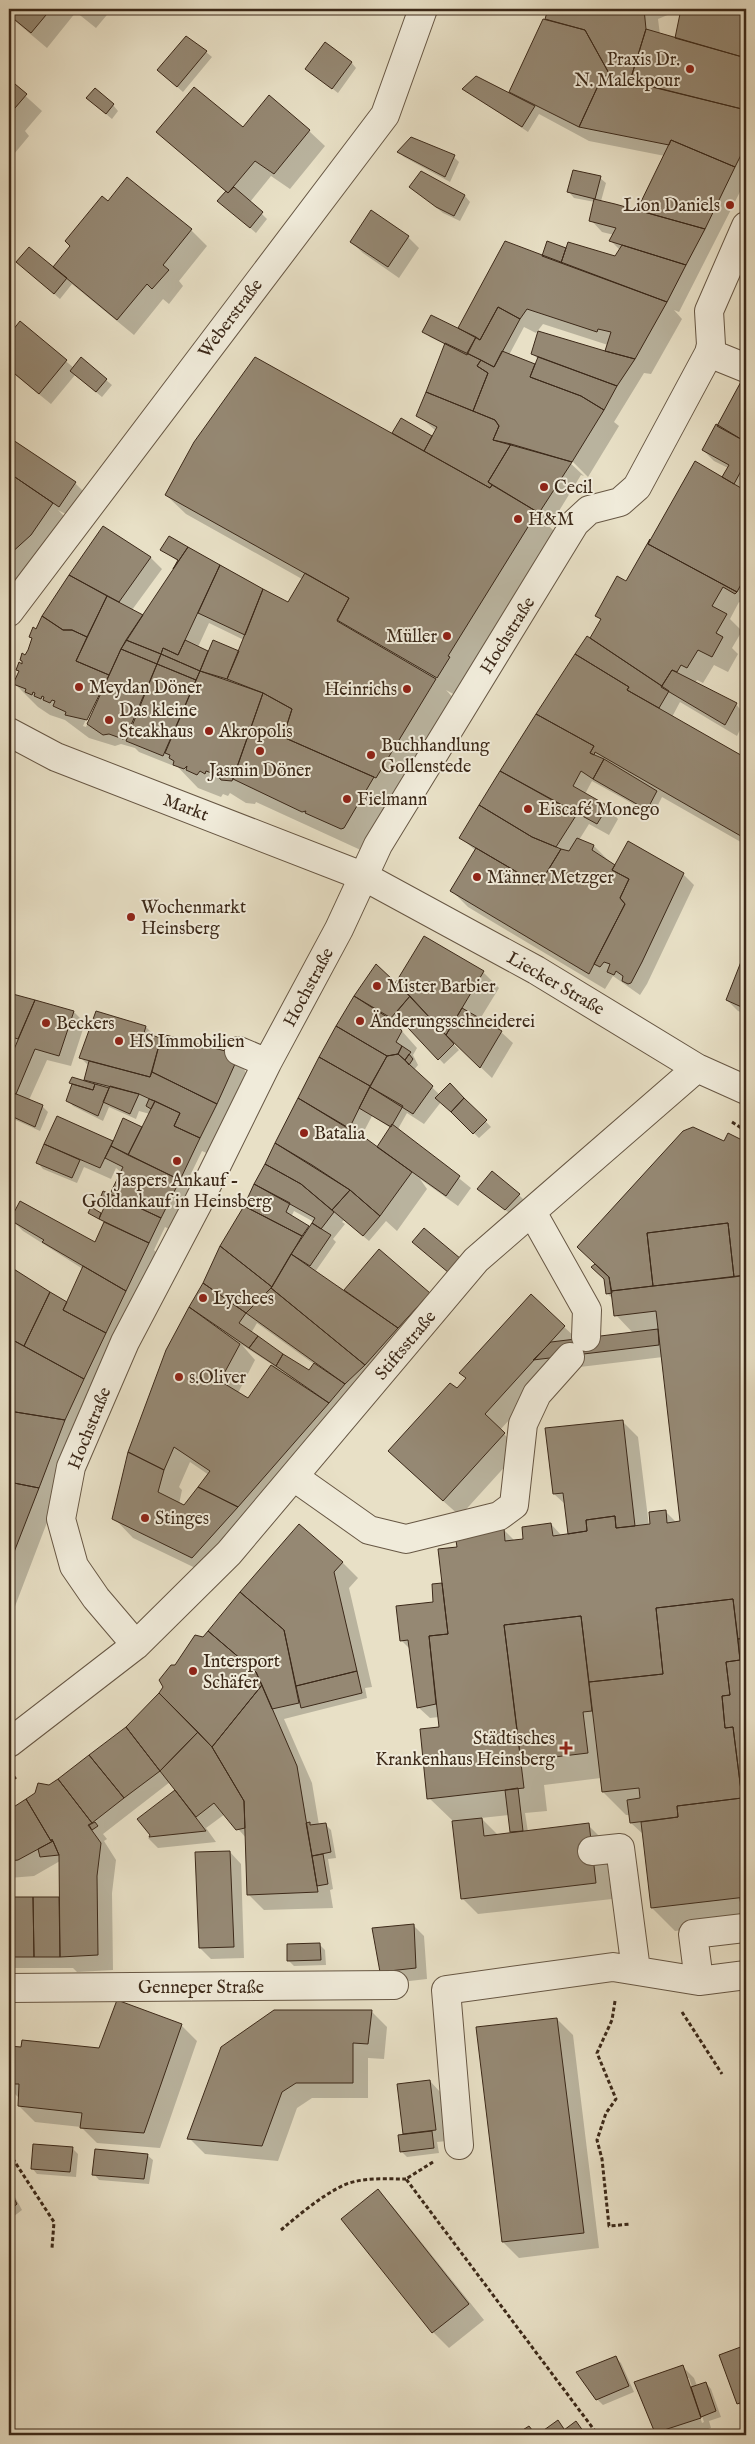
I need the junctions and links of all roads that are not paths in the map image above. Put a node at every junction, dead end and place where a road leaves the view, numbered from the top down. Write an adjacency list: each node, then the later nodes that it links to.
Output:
1 (423, 9): 5 (street, Weberstraße)
2 (746, 226): 3 (street, Hochstraße)
3 (708, 353): 4 (street); 7 (street, Hochstraße)
4 (746, 368)
5 (9, 612)
6 (9, 732): 7 (street, Markt)
7 (365, 877): 9 (street, Hochstraße); 10 (street, Liecker Straße)
8 (239, 1051): 9 (street)
9 (267, 1063): 14 (street, Hochstraße)
10 (697, 1068): 11 (street, Liecker Straße); 12 (street, Stiftsstraße)
11 (746, 1090)
12 (532, 1212): 13 (street, Stiftsstraße); 13 (street)
13 (294, 1477): 14 (street, Stiftsstraße)
14 (136, 1645): 15 (street)
15 (9, 1743)
16 (592, 1851): 18 (street)
17 (744, 1928): 20 (street)
18 (636, 1970): 20 (street); 23 (street)
19 (746, 1975): 20 (street)
20 (699, 1981)
21 (394, 1985): 22 (street, Genneper Straße)
22 (9, 1988)
23 (459, 2145)

